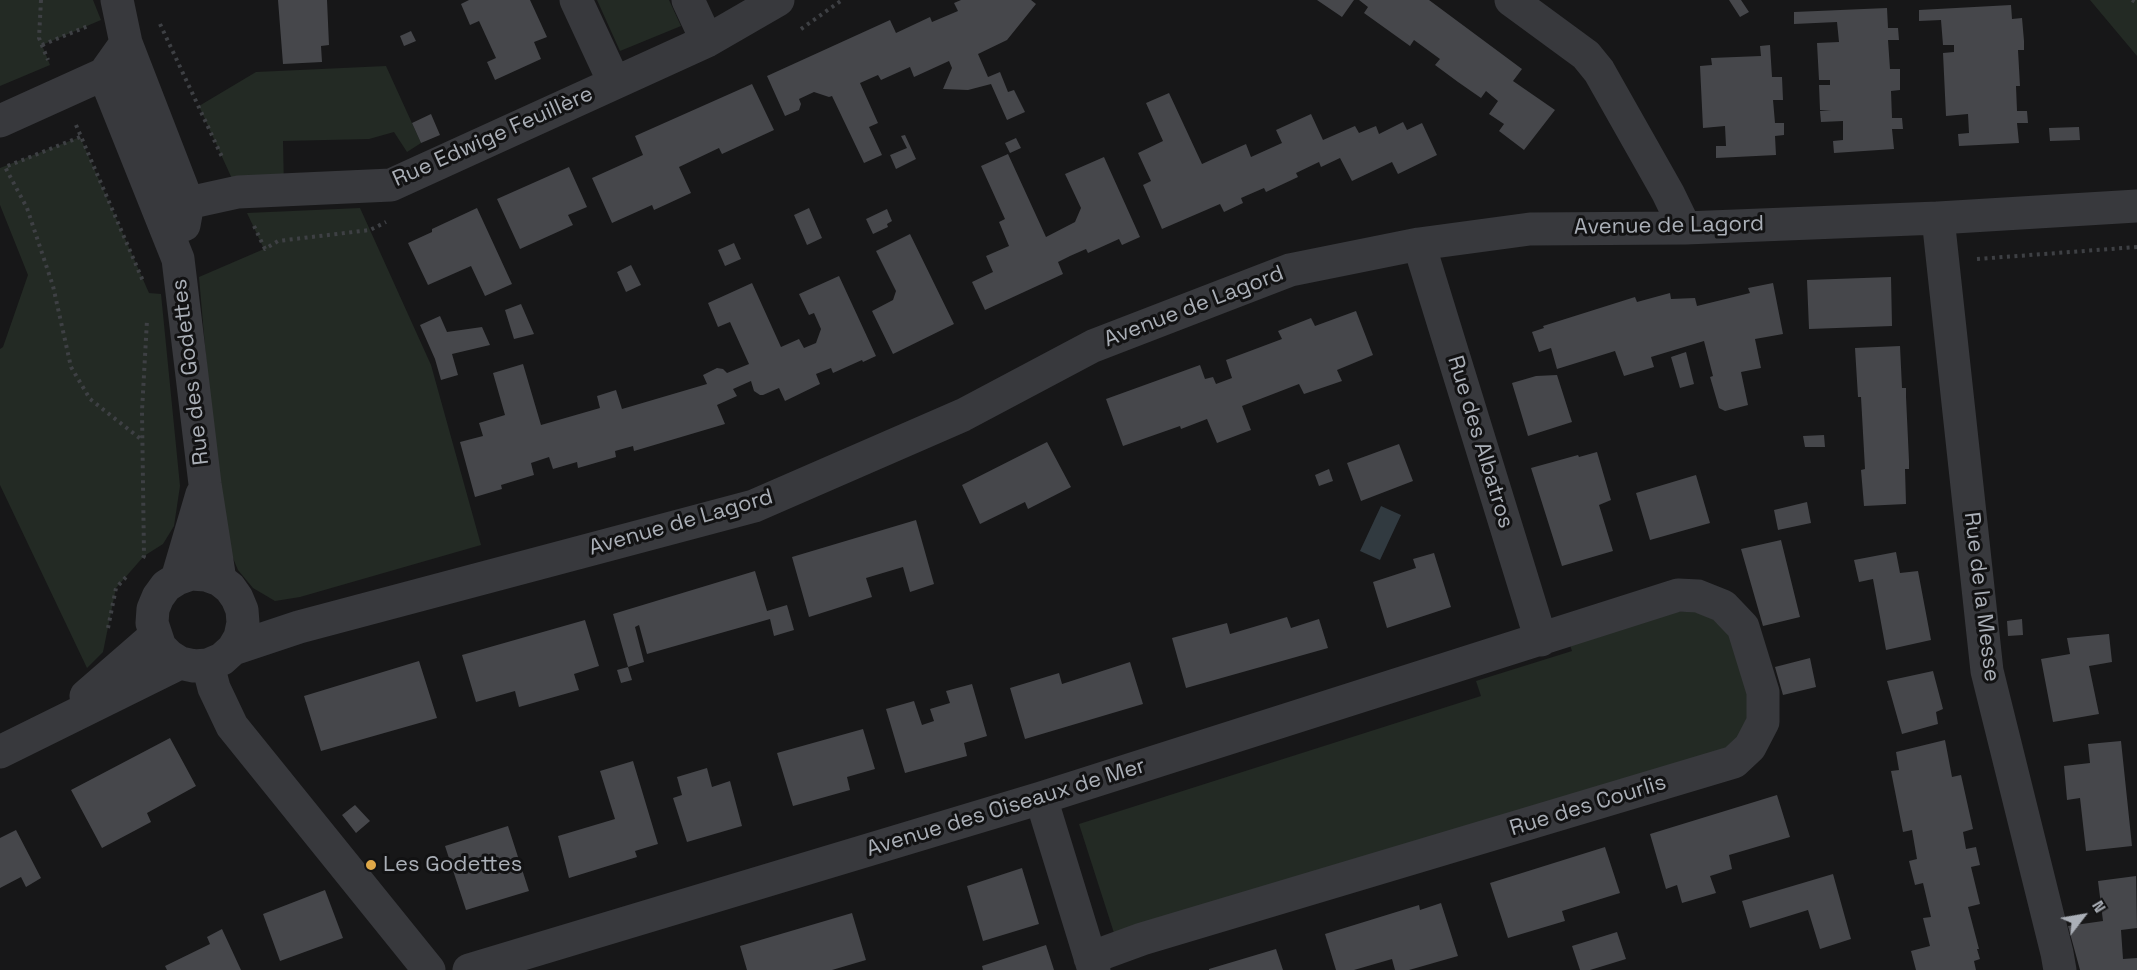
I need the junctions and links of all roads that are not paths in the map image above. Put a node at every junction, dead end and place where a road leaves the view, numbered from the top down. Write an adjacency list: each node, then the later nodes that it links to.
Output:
1 (117, 0): 7 (street)
2 (576, 0): 9 (street)
3 (688, 0): 6 (street)
4 (778, 0): 6 (street, Rue Edwige Feuillère)
5 (1511, 0): 14 (street)
6 (707, 41): 9 (street, Rue Edwige Feuillère)
7 (126, 43): 8 (street); 11 (street)
8 (104, 74): 10 (street); 16 (street)
9 (614, 82): 11 (street, Rue Edwige Feuillère)
10 (0, 121)
11 (188, 203): 16 (street)
12 (2137, 206): 13 (street, Avenue de Lagord)
13 (1938, 218): 14 (street, Avenue de Lagord); 31 (street, Rue de la Messe)
14 (1684, 228): 15 (street, Avenue de Lagord)
15 (1419, 244): 21 (street, Avenue de Lagord); 23 (street, Rue des Albatros)
16 (178, 259): 17 (street, Rue des Godettes)
17 (205, 484): 18 (street, Rue des Godettes); 19 (street, Rue des Godettes)
18 (177, 579): 19 (street); 22 (street)
19 (219, 580): 20 (street)
20 (242, 610): 21 (street); 24 (street)
21 (299, 627): 24 (street, Avenue de Lagord)
22 (154, 636): 24 (street); 25 (street, Avenue de Lagord)
23 (1541, 640): 27 (street, Avenue des Oiseaux de Mer); 28 (street, Rue des Courlis)
24 (207, 659): 25 (street, Avenue de Lagord); 29 (street)
25 (51, 726): 26 (street, Avenue de Lagord)
26 (0, 752)
27 (1041, 798): 28 (street); 30 (street, Avenue des Oiseaux de Mer)
28 (1092, 964)
29 (429, 970)
30 (469, 970)
31 (2060, 970)

